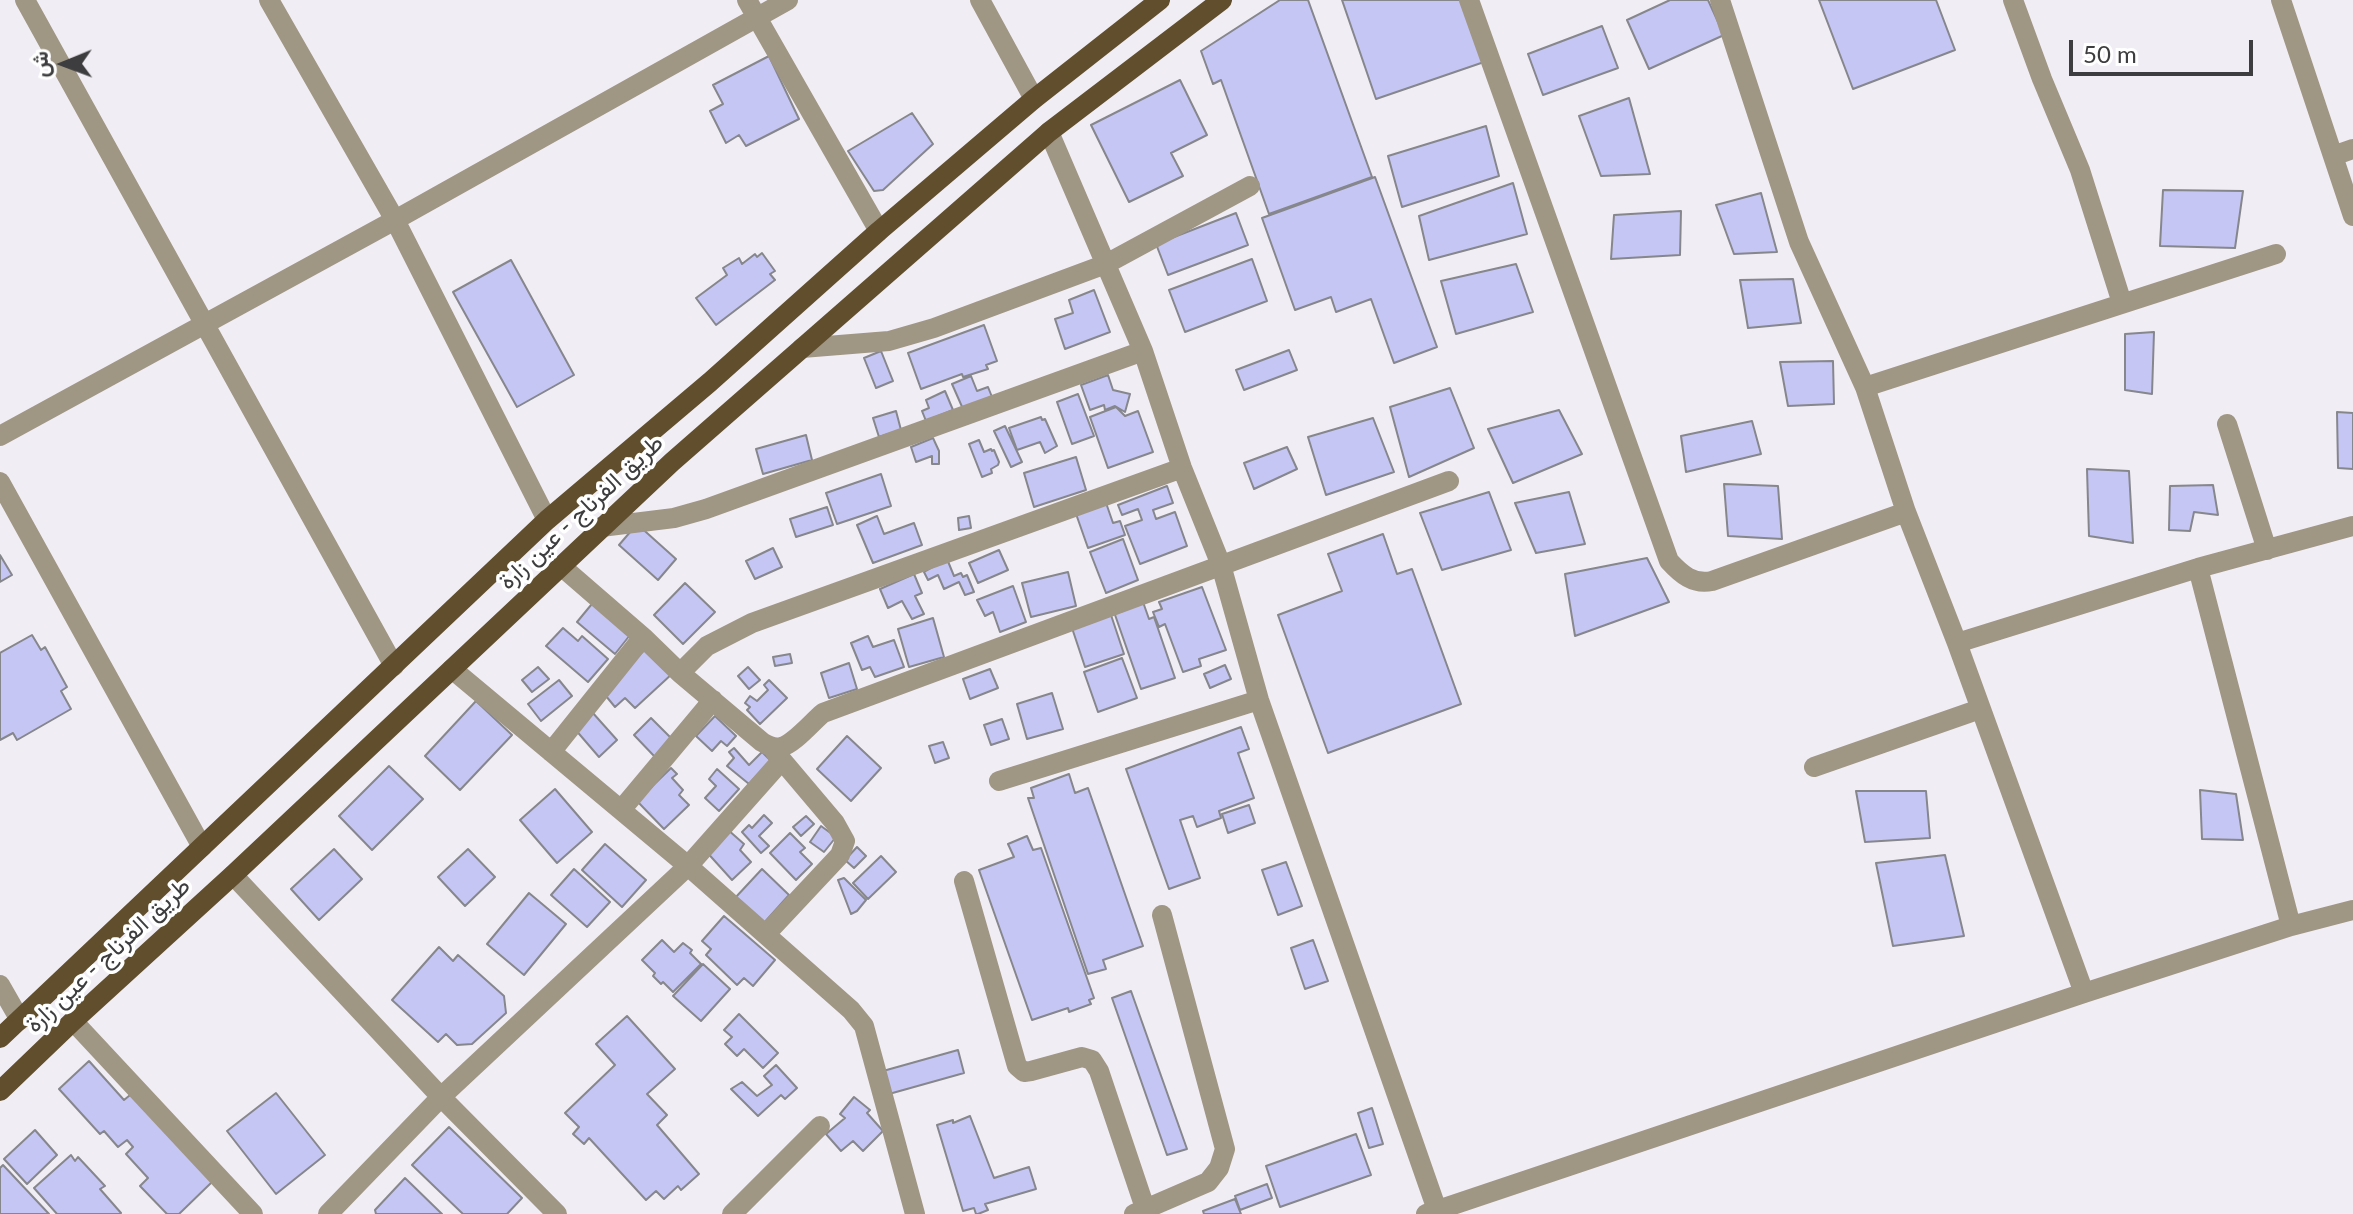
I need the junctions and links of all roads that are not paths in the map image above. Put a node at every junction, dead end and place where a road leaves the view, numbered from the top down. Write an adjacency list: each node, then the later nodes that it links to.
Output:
1 (25, 0): 23 (street)
2 (269, 0): 18 (street)
3 (788, 0): 11 (street)
4 (980, 0): 12 (street)
5 (1160, 0): 12 (main road, طريق الفرناج - عين زارة)
6 (1222, 0): 13 (main road, طريق الفرناج - عين زارة)
7 (1469, 0): 32 (street)
8 (1720, 0): 26 (street)
9 (2013, 0): 22 (street)
10 (2281, 0): 15 (street)
11 (752, 8): 18 (street); 19 (street)
12 (1034, 99): 19 (main road, طريق الفرناج - عين زارة)
13 (1049, 132): 21 (street); 24 (main road, طريق الفرناج - عين زارة)
14 (2353, 149): 15 (street)
15 (2333, 156): 17 (street)
16 (1250, 186): 21 (street)
17 (2353, 216)
18 (395, 220): 23 (street); 33 (street)
19 (879, 231): 33 (main road, طريق الفرناج - عين زارة)
20 (2276, 254): 22 (street)
21 (1106, 264): 24 (street); 25 (street)
22 (2122, 303): 26 (street)
23 (205, 326): 28 (street); 42 (street)
24 (802, 348): 35 (main road, طريق الفرناج - عين زارة)
25 (1143, 351): 29 (street); 35 (street)
26 (1865, 387): 32 (street)
27 (2227, 424): 36 (street)
28 (0, 436)
29 (1182, 468): 37 (street); 44 (street)
30 (1449, 481): 37 (street)
31 (0, 482): 53 (street)
32 (1906, 512): 41 (street)
33 (547, 520): 42 (main road, طريق الفرناج - عين زارة)
34 (2353, 526): 36 (street)
35 (601, 527): 38 (main road, طريق الفرناج - عين زارة)
36 (2267, 550): 39 (street)
37 (1221, 565): 46 (street); 49 (street)
38 (561, 566): 40 (street); 43 (main road, طريق الفرناج - عين زارة)
39 (2198, 568): 41 (street); 59 (street)
40 (643, 637): 44 (street); 48 (street)
41 (1957, 643): 47 (street)
42 (394, 666): 53 (main road, طريق الفرناج - عين زارة)
43 (452, 669): 48 (street); 55 (main road, طريق الفرناج - عين زارة)
44 (680, 673): 45 (street)
45 (713, 700): 49 (street); 52 (street)
46 (1259, 700): 51 (street); 69 (street)
47 (1980, 709): 50 (street); 62 (street)
48 (551, 752): 52 (street)
49 (776, 753): 54 (street); 60 (street)
50 (1814, 767)
51 (999, 781)
52 (621, 810): 54 (street)
53 (202, 847): 63 (main road, طريق الفرناج - عين زارة)
54 (688, 866): 60 (street); 67 (street)
55 (233, 875): 64 (main road, طريق الفرناج - عين زارة); 67 (street)
56 (964, 881): 70 (street)
57 (2353, 910): 59 (street)
58 (1162, 915): 70 (street)
59 (2291, 926): 62 (street)
60 (766, 934): 75 (street)
61 (0, 985): 63 (street)
62 (2084, 993): 69 (street)
63 (20, 1020): 65 (main road, طريق الفرناج - عين زارة)
64 (73, 1021): 66 (main road, طريق الفرناج - عين زارة); 71 (street)
65 (0, 1038)
66 (0, 1091)
67 (441, 1097): 72 (street); 73 (street)
68 (820, 1126): 74 (street)
69 (1431, 1212)
70 (1142, 1213)
71 (253, 1214)
72 (328, 1214)
73 (557, 1214)
74 (732, 1214)
75 (915, 1214)

